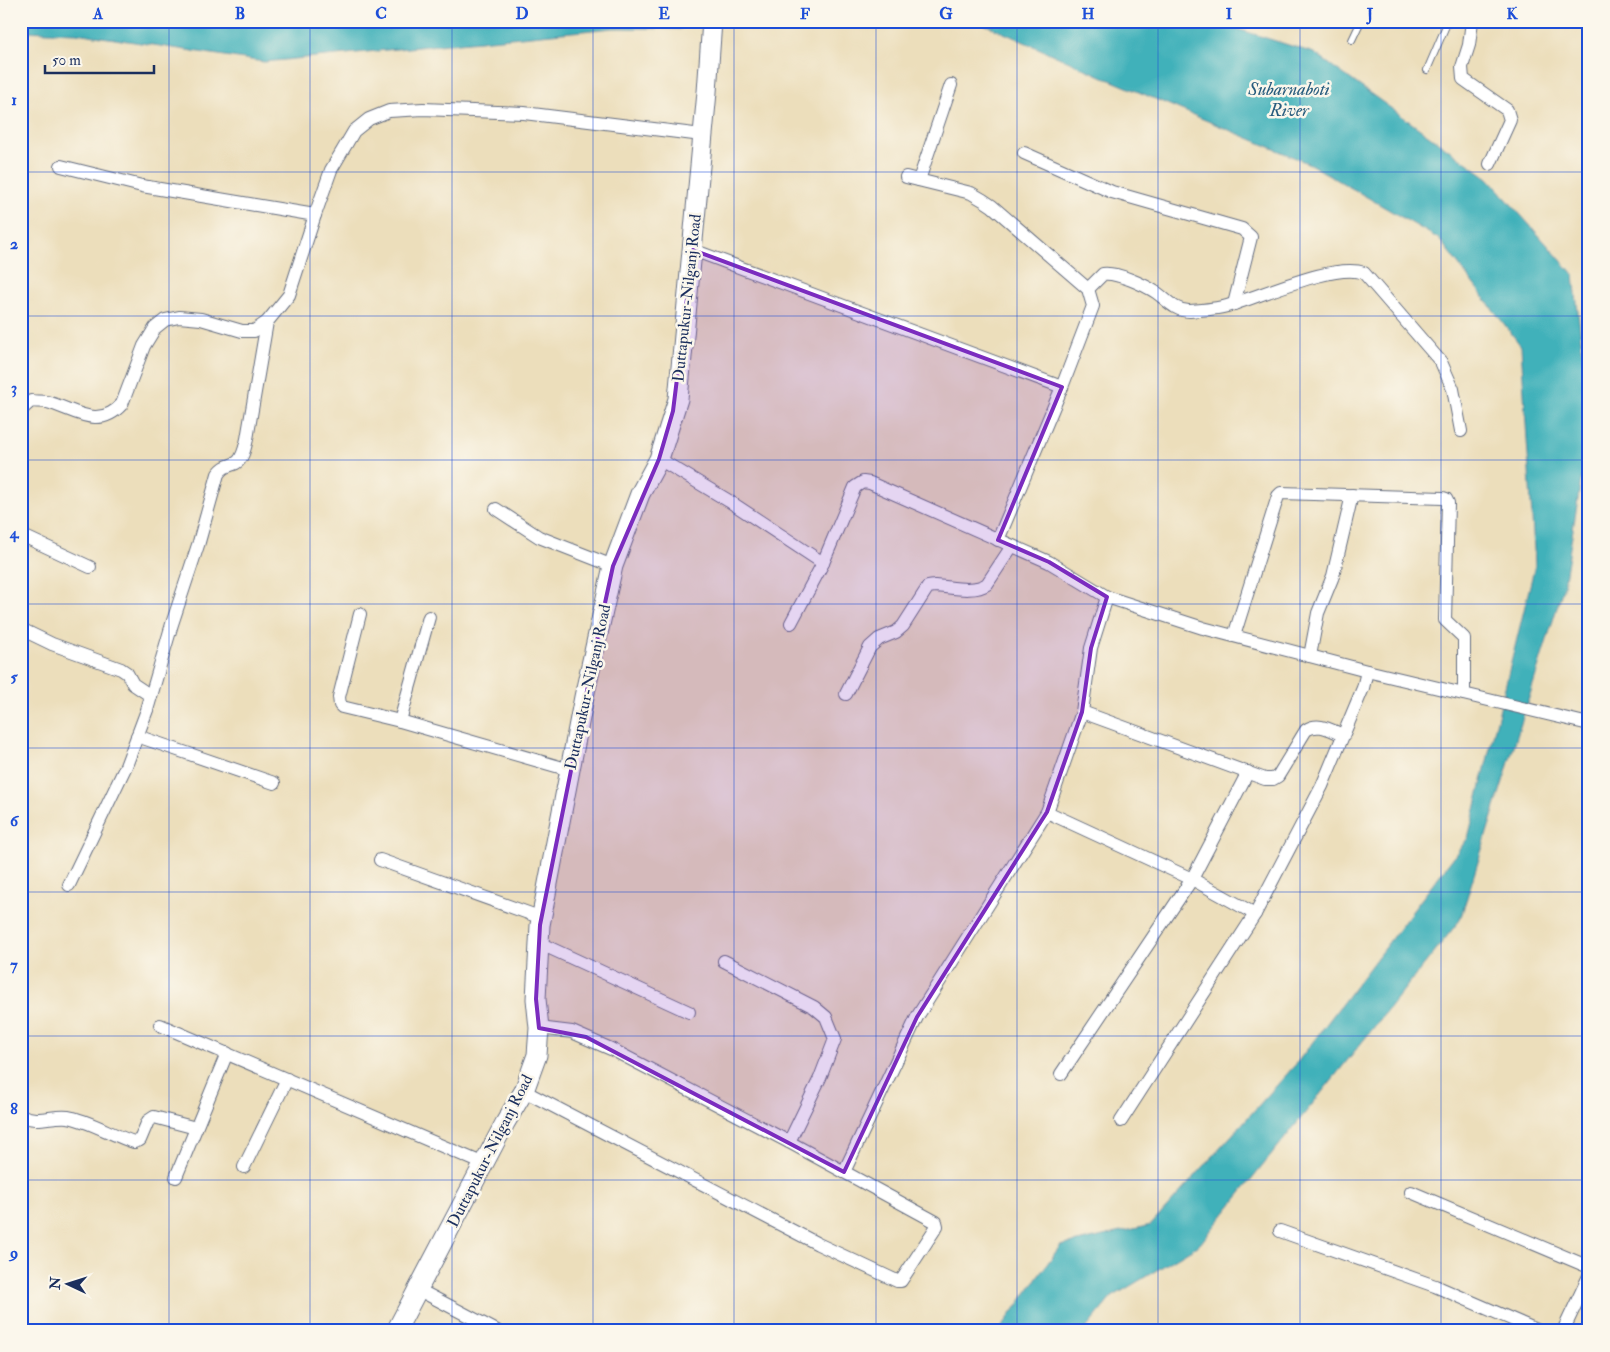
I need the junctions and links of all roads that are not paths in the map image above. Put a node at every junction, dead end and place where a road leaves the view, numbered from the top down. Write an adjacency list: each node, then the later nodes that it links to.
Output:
1 (712, 21): 8 (main road, Duttapukur-Nilganj Road)
2 (1361, 21): 5 (lane)
3 (1448, 21): 6 (lane)
4 (1472, 21): 10 (street)
5 (1352, 40)
6 (1426, 70)
7 (951, 85): 13 (street)
8 (702, 135): 14 (street); 15 (main road, Duttapukur-Nilganj Road)
9 (1024, 153): 17 (street)
10 (1490, 164)
11 (61, 166): 14 (street)
12 (906, 177): 13 (street)
13 (919, 180): 16 (street)
14 (315, 215): 18 (street)
15 (692, 250): 19 (street); 23 (main road, Duttapukur-Nilganj Road)
16 (1088, 290): 17 (street); 19 (street)
17 (1234, 304): 22 (street)
18 (267, 322): 20 (street); 42 (street)
19 (1062, 387): 27 (street)
20 (26, 400): 21 (street)
21 (21, 410)
22 (1461, 431)
23 (658, 459): 29 (street); 30 (main road, Duttapukur-Nilganj Road)
24 (1352, 495): 37 (street); 38 (street); 41 (street)
25 (496, 509): 30 (street)
26 (21, 536): 31 (street)
27 (998, 540): 28 (street); 29 (street)
28 (1012, 546): 32 (street); 40 (street)
29 (823, 563): 35 (street)
30 (614, 566): 48 (main road, Duttapukur-Nilganj Road)
31 (90, 568)
32 (1107, 597): 37 (street); 43 (street)
33 (360, 614): 44 (street)
34 (429, 617): 44 (street)
35 (792, 623)
36 (21, 629): 42 (street)
37 (1234, 636): 38 (street)
38 (1310, 656): 39 (street)
39 (1367, 671): 41 (street); 46 (street)
40 (846, 694)
41 (1464, 694): 45 (street)
42 (151, 696): 47 (street)
43 (1082, 712): 49 (street); 51 (street)
44 (400, 722): 48 (street)
45 (1589, 724)
46 (1343, 735): 49 (street); 55 (street)
47 (137, 736): 50 (street); 54 (street)
48 (570, 770): 56 (main road, Duttapukur-Nilganj Road)
49 (1248, 772): 53 (street)
50 (274, 783)
51 (1047, 812): 53 (street); 72 (street)
52 (380, 860): 56 (street)
53 (1192, 879): 55 (street); 63 (street)
54 (69, 885)
55 (1255, 914): 67 (street)
56 (542, 918): 57 (main road, Duttapukur-Nilganj Road)
57 (539, 943): 59 (street); 61 (main road, Duttapukur-Nilganj Road)
58 (724, 961): 69 (street)
59 (689, 1012)
60 (160, 1025): 62 (street)
61 (539, 1028): 65 (main road, Duttapukur-Nilganj Road); 69 (street)
62 (227, 1053): 64 (street); 68 (street)
63 (1062, 1074)
64 (287, 1079): 70 (street); 71 (street)
65 (524, 1091): 70 (main road, Duttapukur-Nilganj Road); 72 (street)
66 (21, 1115): 68 (street)
67 (1121, 1122)
68 (196, 1128): 73 (street)
69 (789, 1142): 72 (street)
70 (484, 1164): 78 (main road, Duttapukur-Nilganj Road)
71 (244, 1167)
72 (844, 1172)
73 (176, 1177)
74 (1411, 1192): 76 (street)
75 (1280, 1231): 81 (street)
76 (1589, 1267)
77 (1589, 1276): 82 (street)
78 (419, 1290): 79 (main road, Duttapukur-Nilganj Road); 80 (street)
79 (396, 1331)
80 (497, 1331)
81 (1539, 1331)
82 (1563, 1331)

